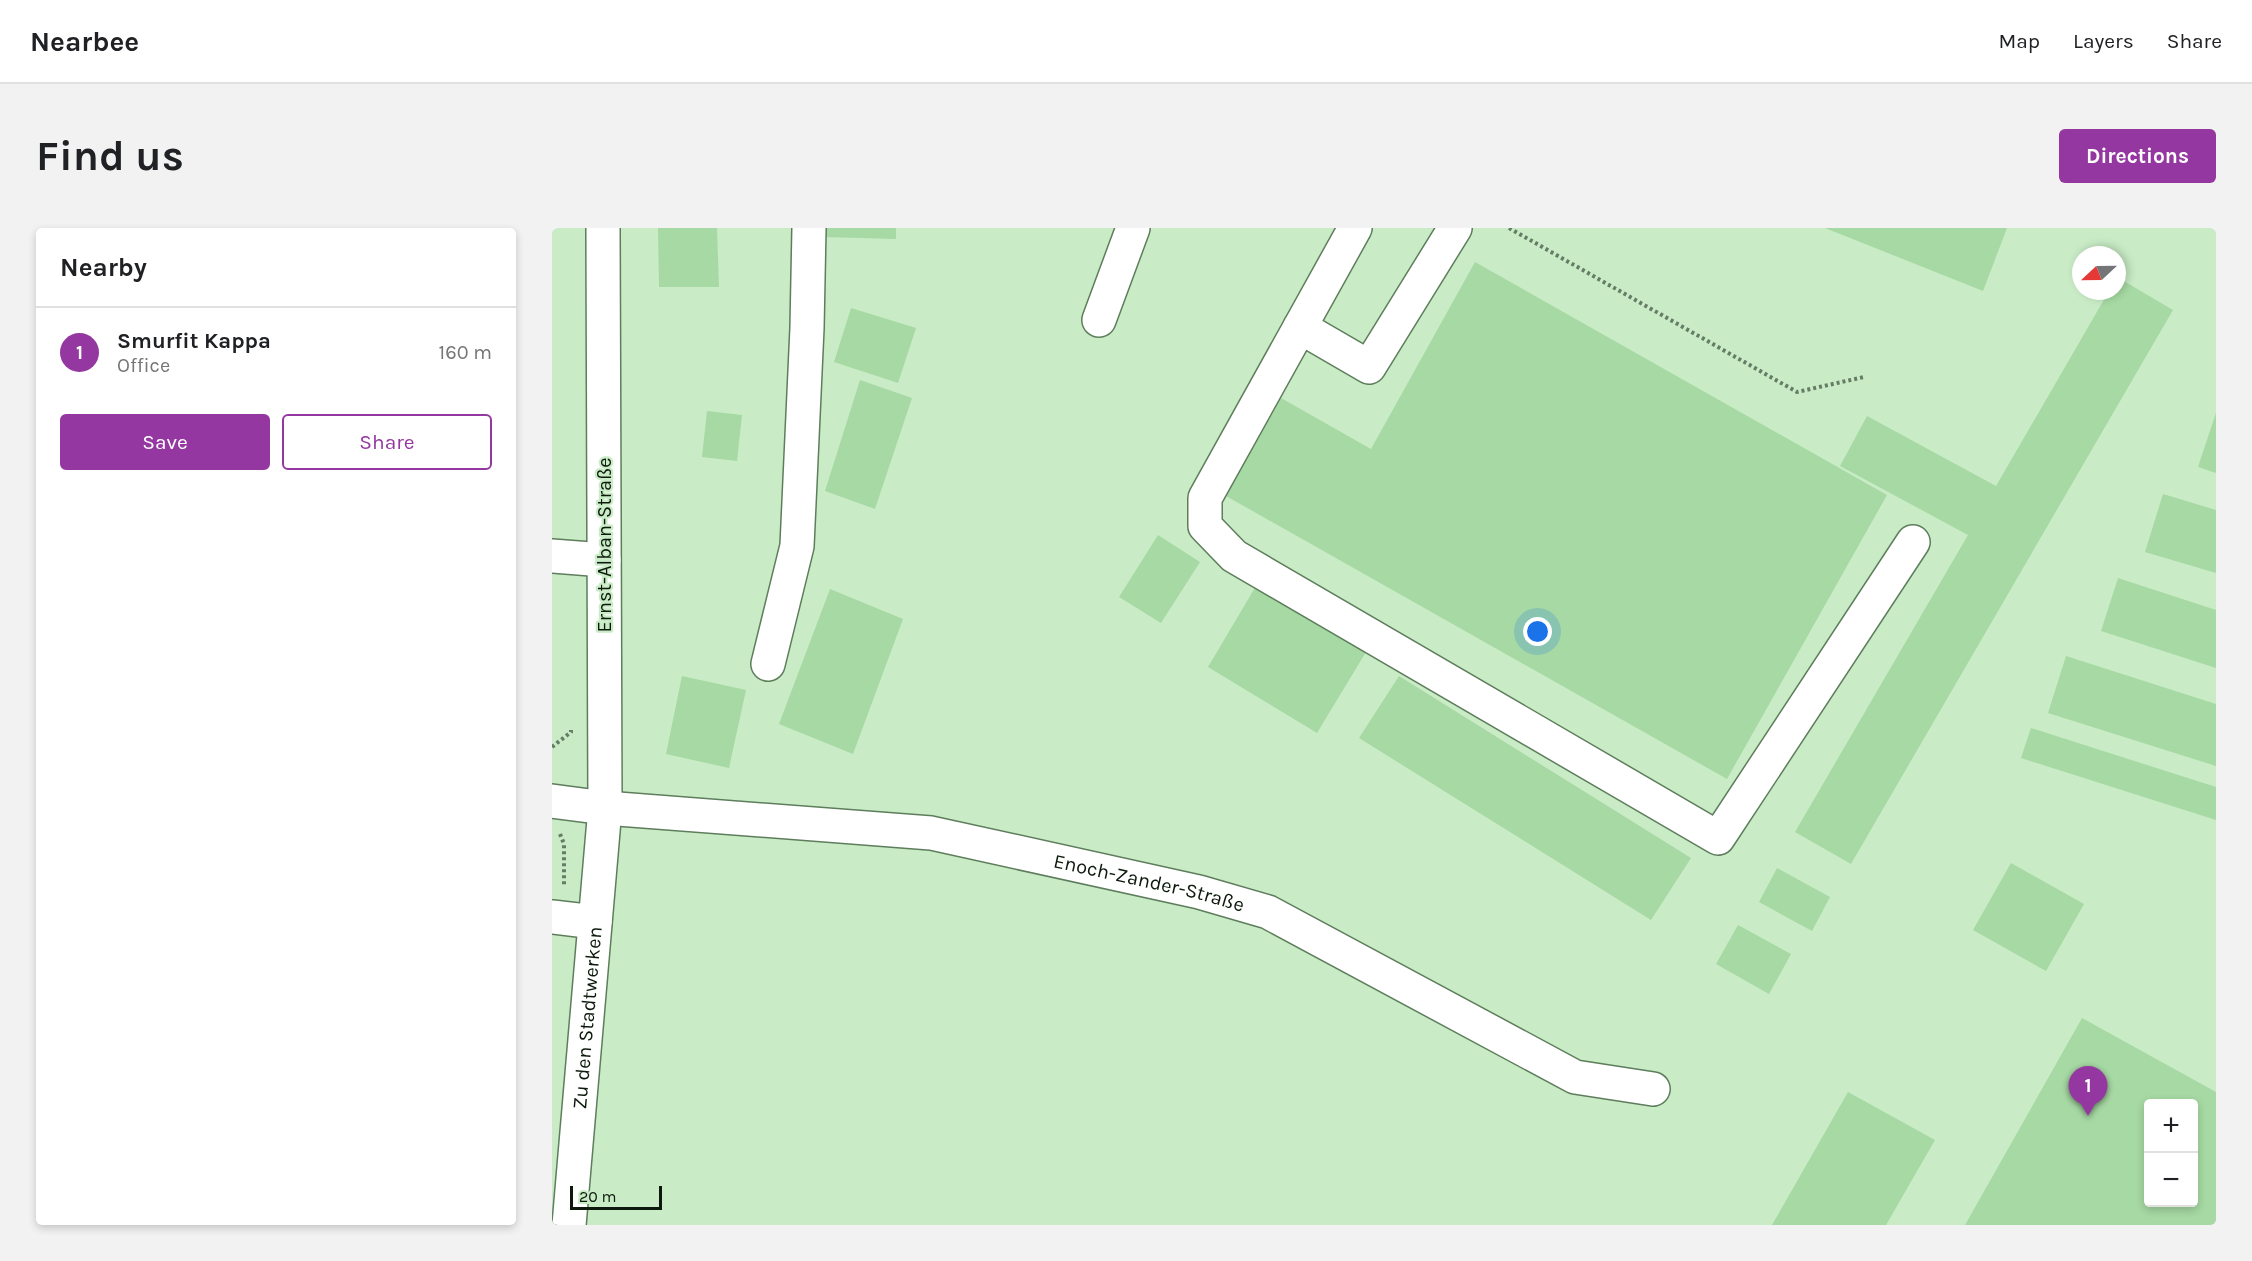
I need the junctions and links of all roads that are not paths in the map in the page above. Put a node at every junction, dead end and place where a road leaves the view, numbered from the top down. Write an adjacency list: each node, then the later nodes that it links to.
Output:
1 (603, 228): 10 (street, Ernst-Alban-Straße)
2 (808, 228): 11 (street)
3 (1132, 228): 6 (street)
4 (1355, 228): 7 (street)
5 (1455, 228): 7 (street)
6 (1099, 320)
7 (1300, 327): 8 (street)
8 (1913, 542)
9 (552, 555): 10 (street)
10 (604, 561): 13 (street, Ernst-Alban-Straße)
11 (768, 664)
12 (552, 801): 13 (street)
13 (605, 808): 15 (street, Zu den Stadtwerken); 16 (street, Enoch-Zander-Straße)
14 (552, 917): 15 (street)
15 (595, 922): 17 (street, Zu den Stadtwerken)
16 (1653, 1089)
17 (562, 1179): 18 (street, Zu den Stadtwerken)
18 (569, 1225)

